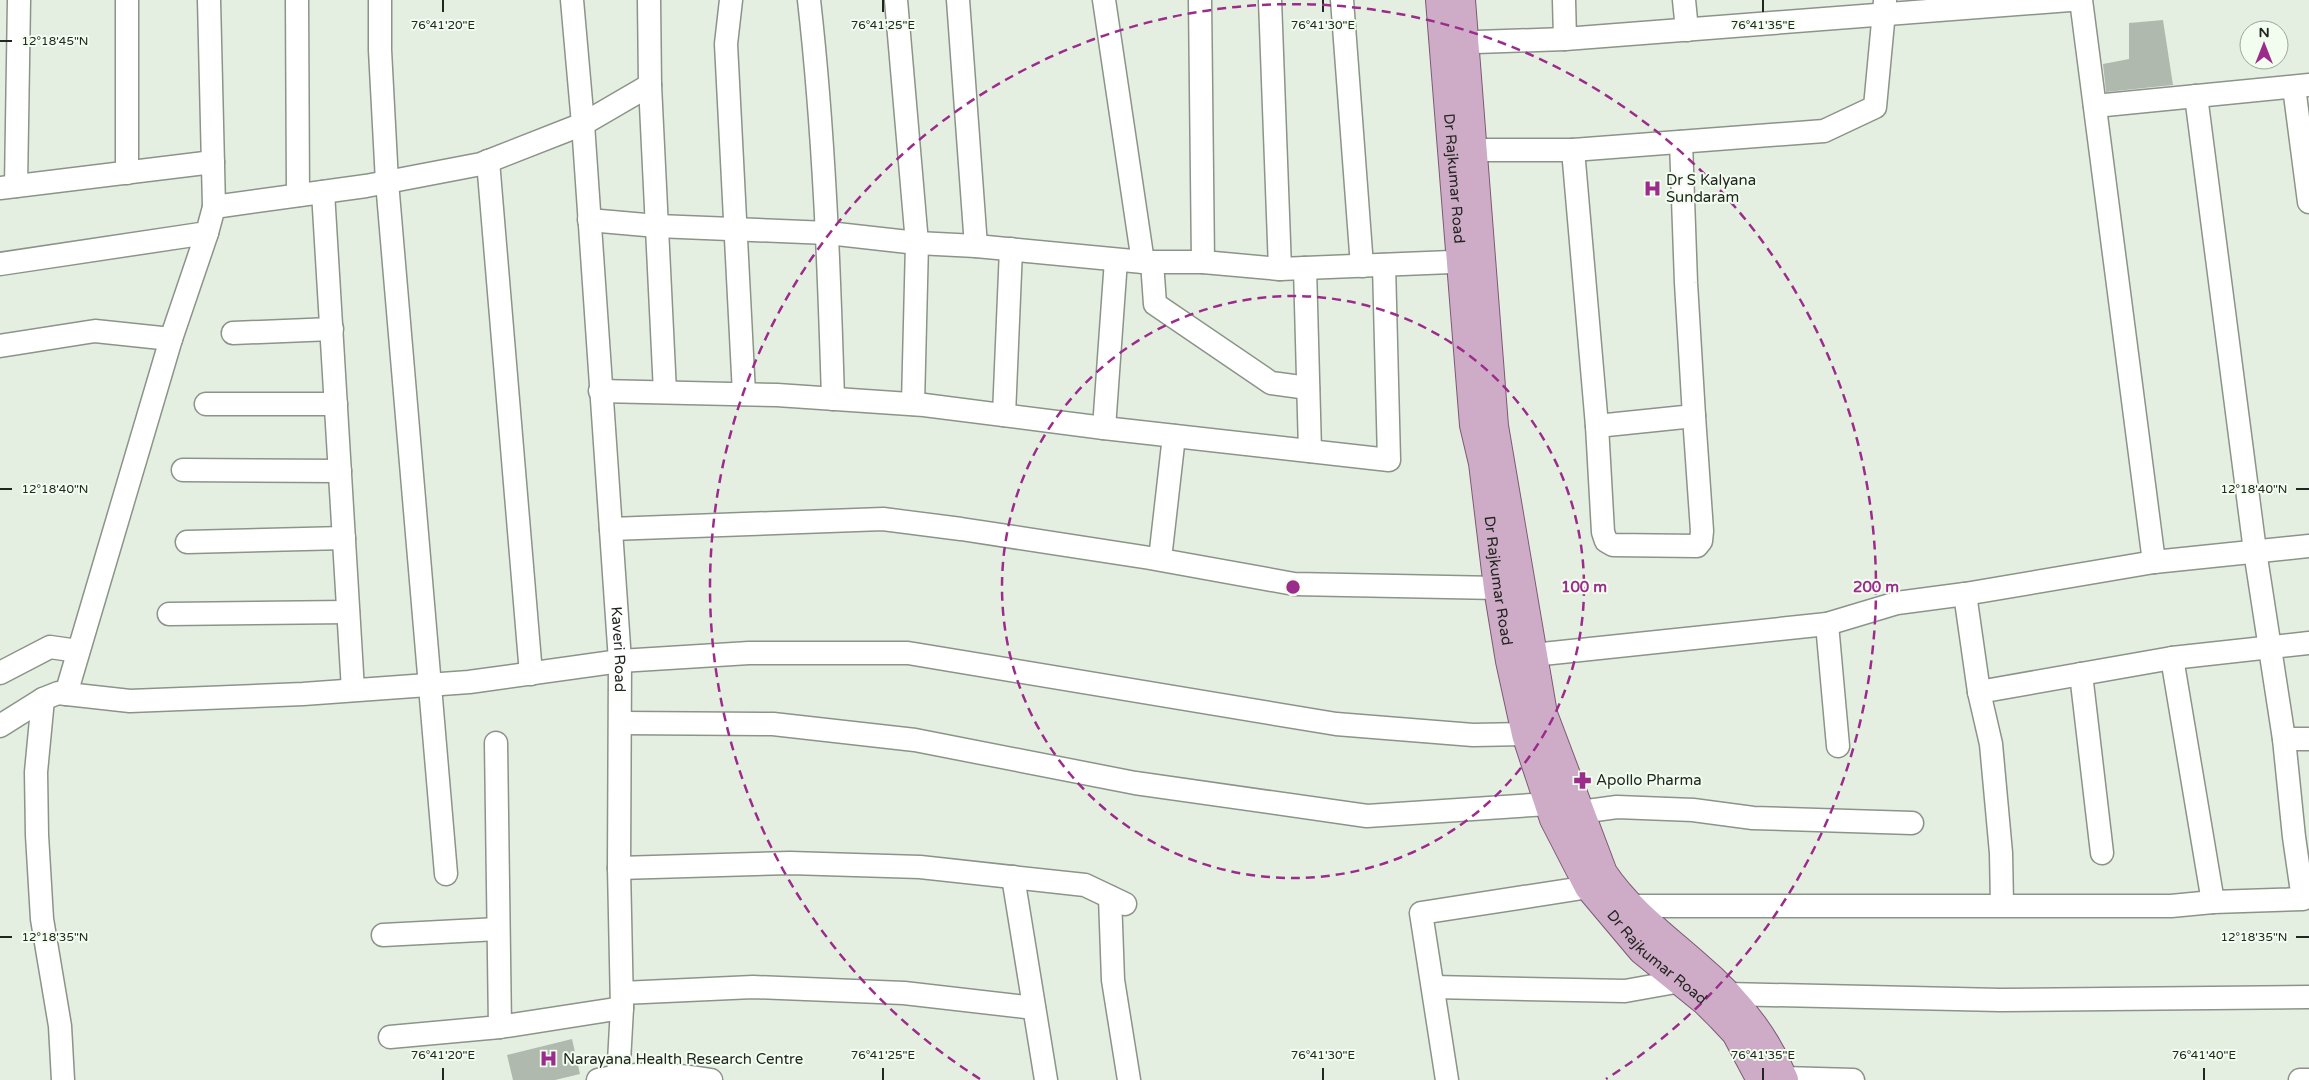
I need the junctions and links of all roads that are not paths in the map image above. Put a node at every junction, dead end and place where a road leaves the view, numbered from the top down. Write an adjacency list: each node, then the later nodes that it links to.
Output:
1 (18, 0): 38 (street)
2 (127, 0): 36 (street)
3 (209, 0): 35 (street)
4 (297, 0): 40 (street)
5 (380, 0): 37 (street)
6 (572, 0): 30 (street, Kaveri Road)
7 (649, 0): 26 (street)
8 (731, 0): 45 (street)
9 (809, 0): 46 (street)
10 (896, 0): 48 (street)
11 (958, 0): 49 (street)
12 (1104, 0): 53 (street)
13 (1200, 0): 54 (street)
14 (1270, 0): 59 (street)
15 (1342, 0): 57 (street)
16 (1440, 0): 25 (main road, Dr Rajkumar Road)
17 (1461, 0): 25 (main road, Dr Rajkumar Road)
18 (1564, 0): 24 (street)
19 (1684, 0): 23 (street)
20 (2070, 0): 22 (street)
21 (2081, 0): 29 (street)
22 (1885, 7): 23 (street); 31 (street)
23 (1687, 30): 24 (street)
24 (1566, 39): 25 (street)
25 (1454, 43): 32 (main road, Dr Rajkumar Road); 52 (main road, Dr Rajkumar Road)
26 (650, 85): 30 (street); 44 (street)
27 (2301, 86): 28 (street); 41 (street)
28 (2196, 96): 29 (street); 84 (street)
29 (2095, 106): 86 (street)
30 (583, 124): 34 (street); 43 (street, Kaveri Road)
31 (1681, 142): 33 (street); 73 (street)
32 (1473, 150): 33 (street); 52 (main road, Dr Rajkumar Road)
33 (1573, 150): 74 (street)
34 (488, 161): 37 (street); 99 (street)
35 (213, 162): 36 (street); 42 (street)
36 (127, 173): 38 (street)
37 (387, 182): 39 (street); 101 (street)
38 (8, 187)
39 (323, 192): 40 (street); 60 (street)
40 (298, 195): 42 (street)
41 (2309, 202)
42 (214, 207): 47 (street)
43 (589, 220): 44 (street); 65 (street, Kaveri Road)
44 (657, 226): 45 (street); 66 (street)
45 (736, 228): 46 (street); 67 (street)
46 (828, 232): 48 (street); 68 (street)
47 (207, 233): 55 (street); 62 (street)
48 (918, 243): 49 (street); 71 (street)
49 (976, 246): 50 (street)
50 (1011, 249): 51 (street); 72 (street)
51 (1116, 260): 53 (street); 75 (street)
52 (1472, 261): 56 (street); 87 (main road, Dr Rajkumar Road); 95 (main road, Dr Rajkumar Road)
53 (1148, 262): 54 (street); 64 (street)
54 (1203, 262): 59 (street)
55 (0, 264)
56 (1384, 265): 57 (street); 77 (street)
57 (1362, 266): 58 (street)
58 (1304, 268): 59 (street); 64 (street)
59 (1280, 269)
60 (332, 329): 61 (street); 70 (street)
61 (233, 334)
62 (170, 339): 63 (street); 94 (street)
63 (0, 346)
64 (1308, 388): 77 (street)
65 (600, 390): 66 (street); 80 (street, Kaveri Road)
66 (665, 392): 67 (street)
67 (744, 394): 68 (street)
68 (833, 399): 71 (street)
69 (206, 404): 70 (street)
70 (336, 404): 79 (street)
71 (913, 404): 72 (street)
72 (1004, 415): 75 (street)
73 (1694, 416): 74 (street); 74 (street)
74 (1597, 426)
75 (1104, 428): 76 (street)
76 (1174, 436): 77 (street); 85 (street)
77 (1310, 451)
78 (183, 470): 79 (street)
79 (340, 471): 81 (street)
80 (611, 529): 85 (street); 97 (street, Kaveri Road)
81 (344, 538): 82 (street); 89 (street)
82 (187, 542)
83 (2309, 546): 84 (street)
84 (2255, 551): 86 (street); 93 (street)
85 (1160, 560): 87 (street)
86 (2154, 562): 88 (street)
87 (1498, 588): 108 (main road, Dr Rajkumar Road)
88 (1965, 594): 91 (street); 103 (street)
89 (348, 612): 90 (street); 102 (street)
90 (169, 614)
91 (1827, 624): 95 (street); 112 (street)
92 (2309, 643): 93 (street)
93 (2270, 647): 96 (street); 109 (street)
94 (78, 651): 98 (street); 104 (street)
95 (1533, 655): 114 (main road, Dr Rajkumar Road)
96 (2172, 658): 100 (street); 123 (street)
97 (620, 661): 99 (street); 106 (street, Kaveri Road); 108 (street)
98 (0, 673)
99 (531, 674): 101 (street)
100 (2081, 674): 103 (street); 117 (street)
101 (431, 685): 102 (street); 119 (street)
102 (353, 690): 104 (street)
103 (1979, 692): 124 (street)
104 (66, 694): 105 (street)
105 (43, 699): 107 (street); 138 (street)
106 (621, 723): 113 (street); 118 (street, Kaveri Road)
107 (0, 726)
108 (1526, 734): 113 (main road, Dr Rajkumar Road)
109 (2284, 739): 110 (street); 116 (street)
110 (2309, 739)
111 (496, 743): 126 (street)
112 (1838, 746)
113 (1548, 804): 121 (main road, Dr Rajkumar Road)
114 (1580, 812): 115 (street); 125 (main road, Dr Rajkumar Road)
115 (1912, 823)
116 (2301, 837): 122 (street)
117 (2102, 853)
118 (619, 868): 120 (street); 132 (street, Kaveri Road)
119 (446, 874)
120 (1013, 877): 133 (street); 141 (street)
121 (1589, 887): 128 (main road, Dr Rajkumar Road); 129 (street)
122 (2306, 899): 123 (street)
123 (2213, 902): 124 (street)
124 (2002, 905): 125 (street)
125 (1631, 906): 130 (main road, Dr Rajkumar Road)
126 (498, 929): 127 (street); 134 (street)
127 (383, 935)
128 (1682, 981): 129 (street); 137 (main road, Dr Rajkumar Road)
129 (1433, 987): 142 (street)
130 (1727, 994): 131 (street); 137 (main road, Dr Rajkumar Road)
131 (2309, 997)
132 (622, 1001): 133 (street); 134 (street); 136 (street, Kaveri Road)
133 (1034, 1008): 140 (street)
134 (500, 1027): 135 (street)
135 (390, 1037)
136 (612, 1079): 139 (street)
137 (1776, 1079): 143 (street)
138 (63, 1080)
139 (711, 1080)
140 (1046, 1080)
141 (1129, 1080)
142 (1447, 1080)
143 (1853, 1080)
144 (2300, 1080): 145 (street)
145 (2309, 1080)

